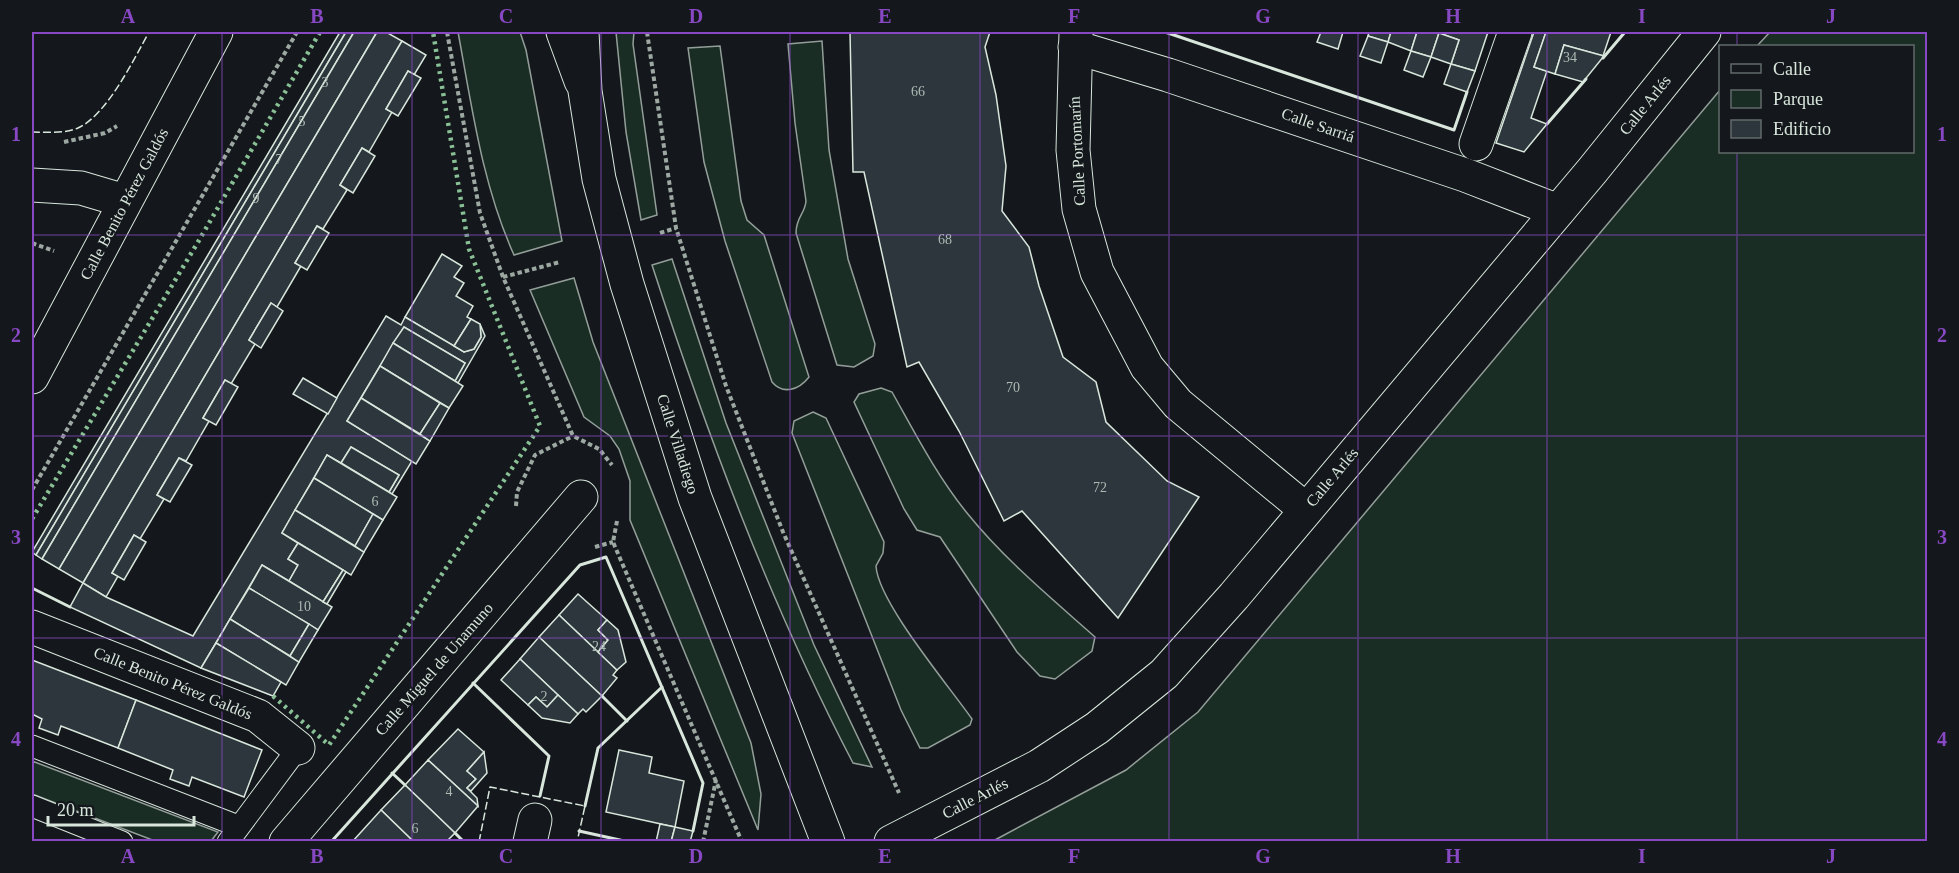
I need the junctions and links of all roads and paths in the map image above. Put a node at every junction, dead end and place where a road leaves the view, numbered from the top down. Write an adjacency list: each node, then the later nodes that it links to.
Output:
1 (216, 32): 15 (main road, Calle Benito Pérez Galdós)
2 (297, 32): 25 (path)
3 (447, 32): 22 (path)
4 (563, 32): 10 (main road)
5 (582, 32): 10 (main road, Calle Villadiego)
6 (647, 32): 17 (path)
7 (1515, 32): 12 (main road)
8 (1704, 32): 16 (main road, Calle Arlés)
9 (1076, 39): 16 (main road, Calle Sarriá); 27 (main road, Calle Portomarín)
10 (585, 91): 40 (main road, Calle Villadiego)
11 (124, 122): 13 (path)
12 (1476, 144)
13 (53, 145)
14 (32, 185): 15 (main road)
15 (125, 201): 23 (main road, Calle Benito Pérez Galdós)
16 (1558, 211): 27 (main road, Calle Arlés)
17 (676, 228): 18 (path); 35 (path)
18 (660, 234)
19 (32, 243): 20 (path)
20 (54, 251)
21 (560, 262): 22 (path)
22 (503, 277): 24 (path)
23 (32, 377)
24 (618, 474)
25 (32, 490)
26 (581, 497): 37 (main road, Calle Miguel de Unamuno)
27 (1305, 509): 35 (main road, Calle Arlés)
28 (618, 519): 32 (path)
29 (32, 627): 31 (main road, Calle Benito Pérez Galdós)
30 (32, 746): 34 (lane)
31 (298, 748): 34 (lane, Calle Benito Pérez Galdós)
32 (717, 780): 38 (path); 39 (path)
33 (32, 806): 36 (lane)
34 (233, 834)
35 (903, 835)
36 (122, 842)
37 (286, 842)
38 (703, 842)
39 (742, 842)
40 (828, 842)

